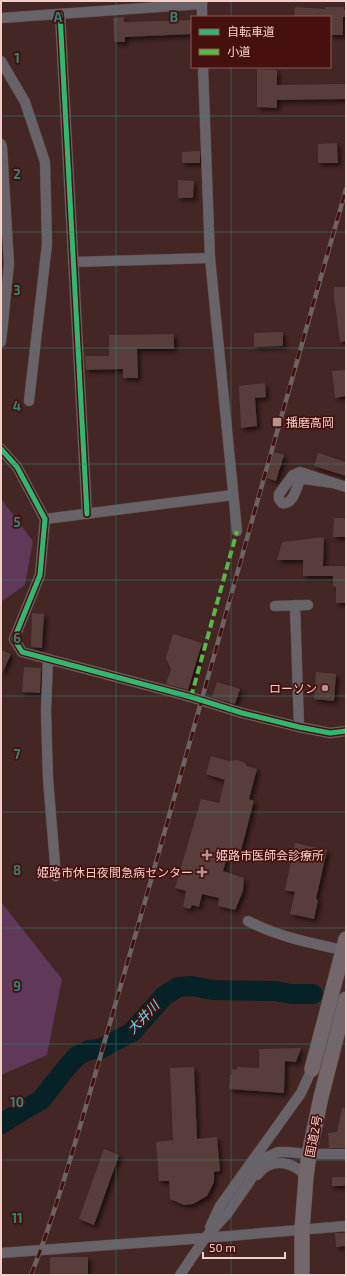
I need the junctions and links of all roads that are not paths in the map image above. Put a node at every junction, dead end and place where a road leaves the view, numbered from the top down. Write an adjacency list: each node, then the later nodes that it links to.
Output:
1 (202, 2): 2 (street); 3 (street)
2 (60, 14): 4 (street); 9 (street)
3 (202, 16)
4 (1, 18)
5 (1, 61): 11 (street)
6 (203, 68): 8 (street)
7 (1, 144): 10 (street)
8 (210, 258): 9 (street); 16 (street)
9 (73, 262): 17 (street)
10 (1, 342)
11 (29, 401)
12 (1, 443): 13 (street)
13 (4, 453): 18 (street)
14 (334, 483): 14 (street); 15 (street)
15 (346, 487)
16 (233, 495): 17 (street); 19 (street)
17 (87, 514): 18 (street)
18 (45, 519): 23 (street)
19 (238, 531)
20 (294, 605): 21 (street); 22 (street); 24 (street)
21 (308, 605)
22 (275, 606)
23 (48, 659): 24 (street); 26 (street)
24 (299, 727): 25 (street)
25 (346, 731)
26 (56, 876)
27 (248, 921): 28 (street)
28 (344, 944): 30 (highway)
29 (346, 999): 31 (highway, 国道2号)
30 (312, 1069): 37 (street)
31 (310, 1154): 32 (street); 33 (highway, 国道2号); 34 (street)
32 (346, 1154)
33 (306, 1177): 34 (street); 36 (highway, 国道2号)
34 (250, 1181): 37 (street)
35 (346, 1226): 36 (street)
36 (302, 1230): 37 (street); 40 (highway, 国道2号)
37 (205, 1238): 38 (street); 39 (street)
38 (1, 1253)
39 (180, 1275)
40 (302, 1275)

